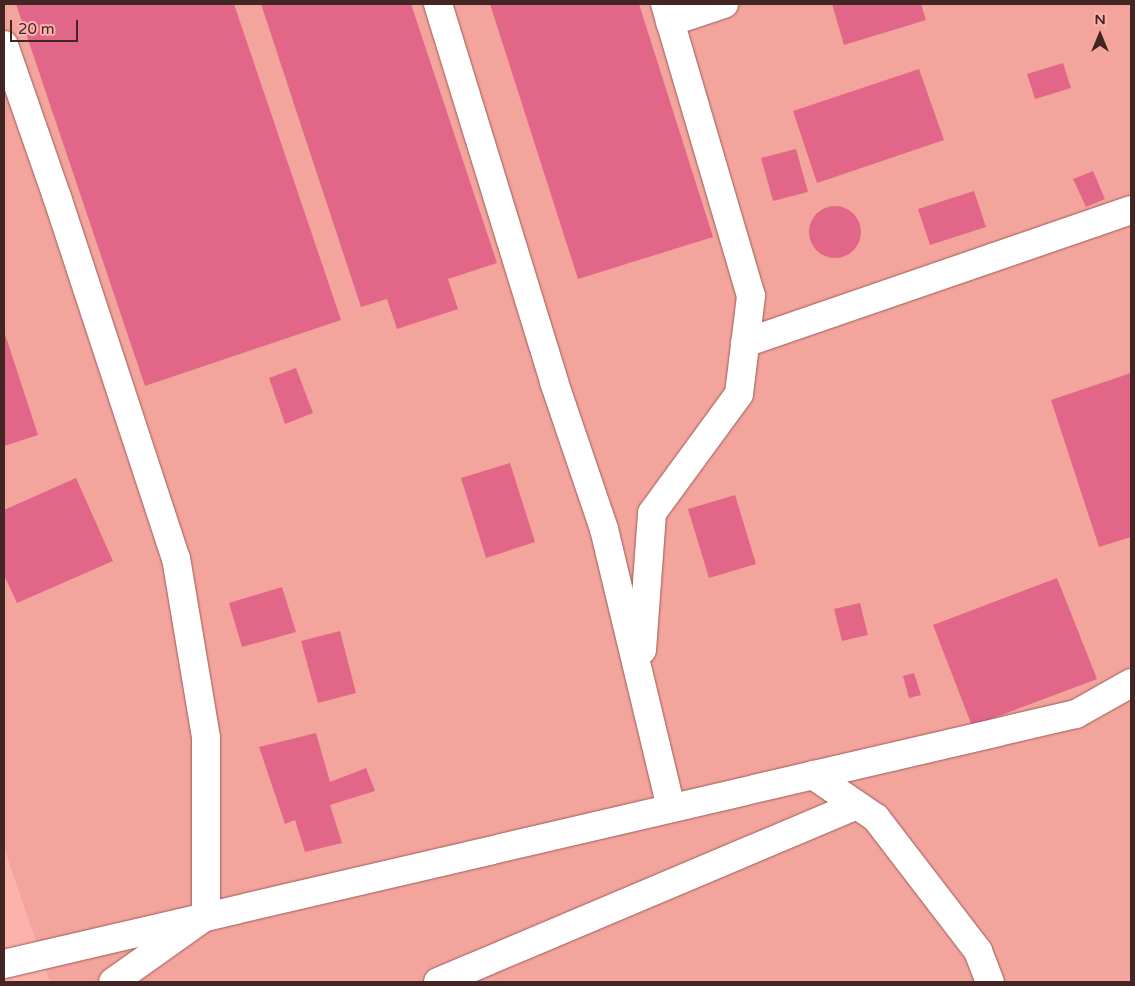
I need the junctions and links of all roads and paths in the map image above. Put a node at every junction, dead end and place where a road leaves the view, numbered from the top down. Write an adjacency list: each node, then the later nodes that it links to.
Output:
1 (438, 4): 7 (street)
2 (724, 4): 3 (street)
3 (667, 13): 6 (street)
4 (4, 44): 12 (street)
5 (1131, 210): 6 (street)
6 (745, 343): 7 (street)
7 (640, 674): 11 (street)
8 (1131, 683): 9 (street)
9 (813, 775): 10 (street); 11 (street)
10 (856, 805): 16 (street); 17 (street)
11 (671, 808): 12 (street)
12 (206, 916): 13 (street); 15 (street)
13 (105, 940): 14 (street); 15 (street)
14 (4, 964)
15 (114, 982)
16 (438, 982)
17 (990, 982)

